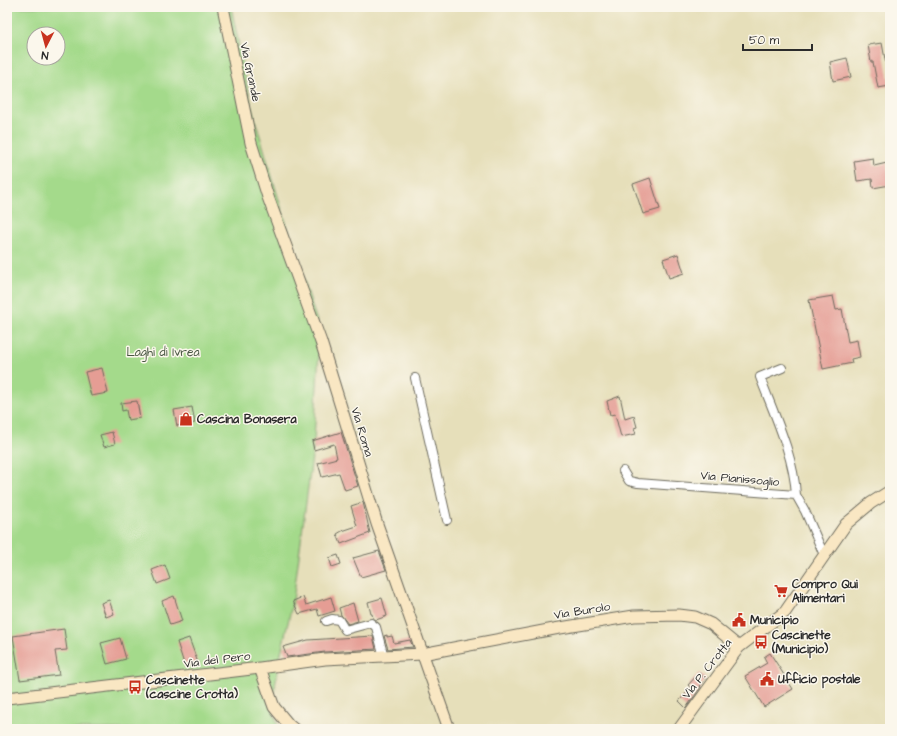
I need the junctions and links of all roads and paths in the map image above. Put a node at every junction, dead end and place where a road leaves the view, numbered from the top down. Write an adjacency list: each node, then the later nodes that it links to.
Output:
1 (223, 7): 2 (street, Via Grande)
2 (251, 143): 12 (street, Via Roma)
3 (782, 368): 7 (street)
4 (415, 378): 8 (street)
5 (623, 471): 7 (street, Via Pianissoglio)
6 (890, 491): 9 (street, Via P. Crotta)
7 (796, 495): 9 (street, Via Pianissoglio)
8 (447, 520)
9 (824, 554): 11 (street, Via P. Crotta)
10 (326, 620): 13 (street)
11 (739, 647): 12 (street, Via Burolo); 18 (street, Via P. Crotta)
12 (422, 654): 13 (street, Via del Pero); 17 (street, Via Roma)
13 (384, 657): 14 (street, Via del Pero)
14 (260, 668): 15 (street, Via del Pero); 16 (street)
15 (7, 698)
16 (294, 729)
17 (449, 729)
18 (679, 729)

